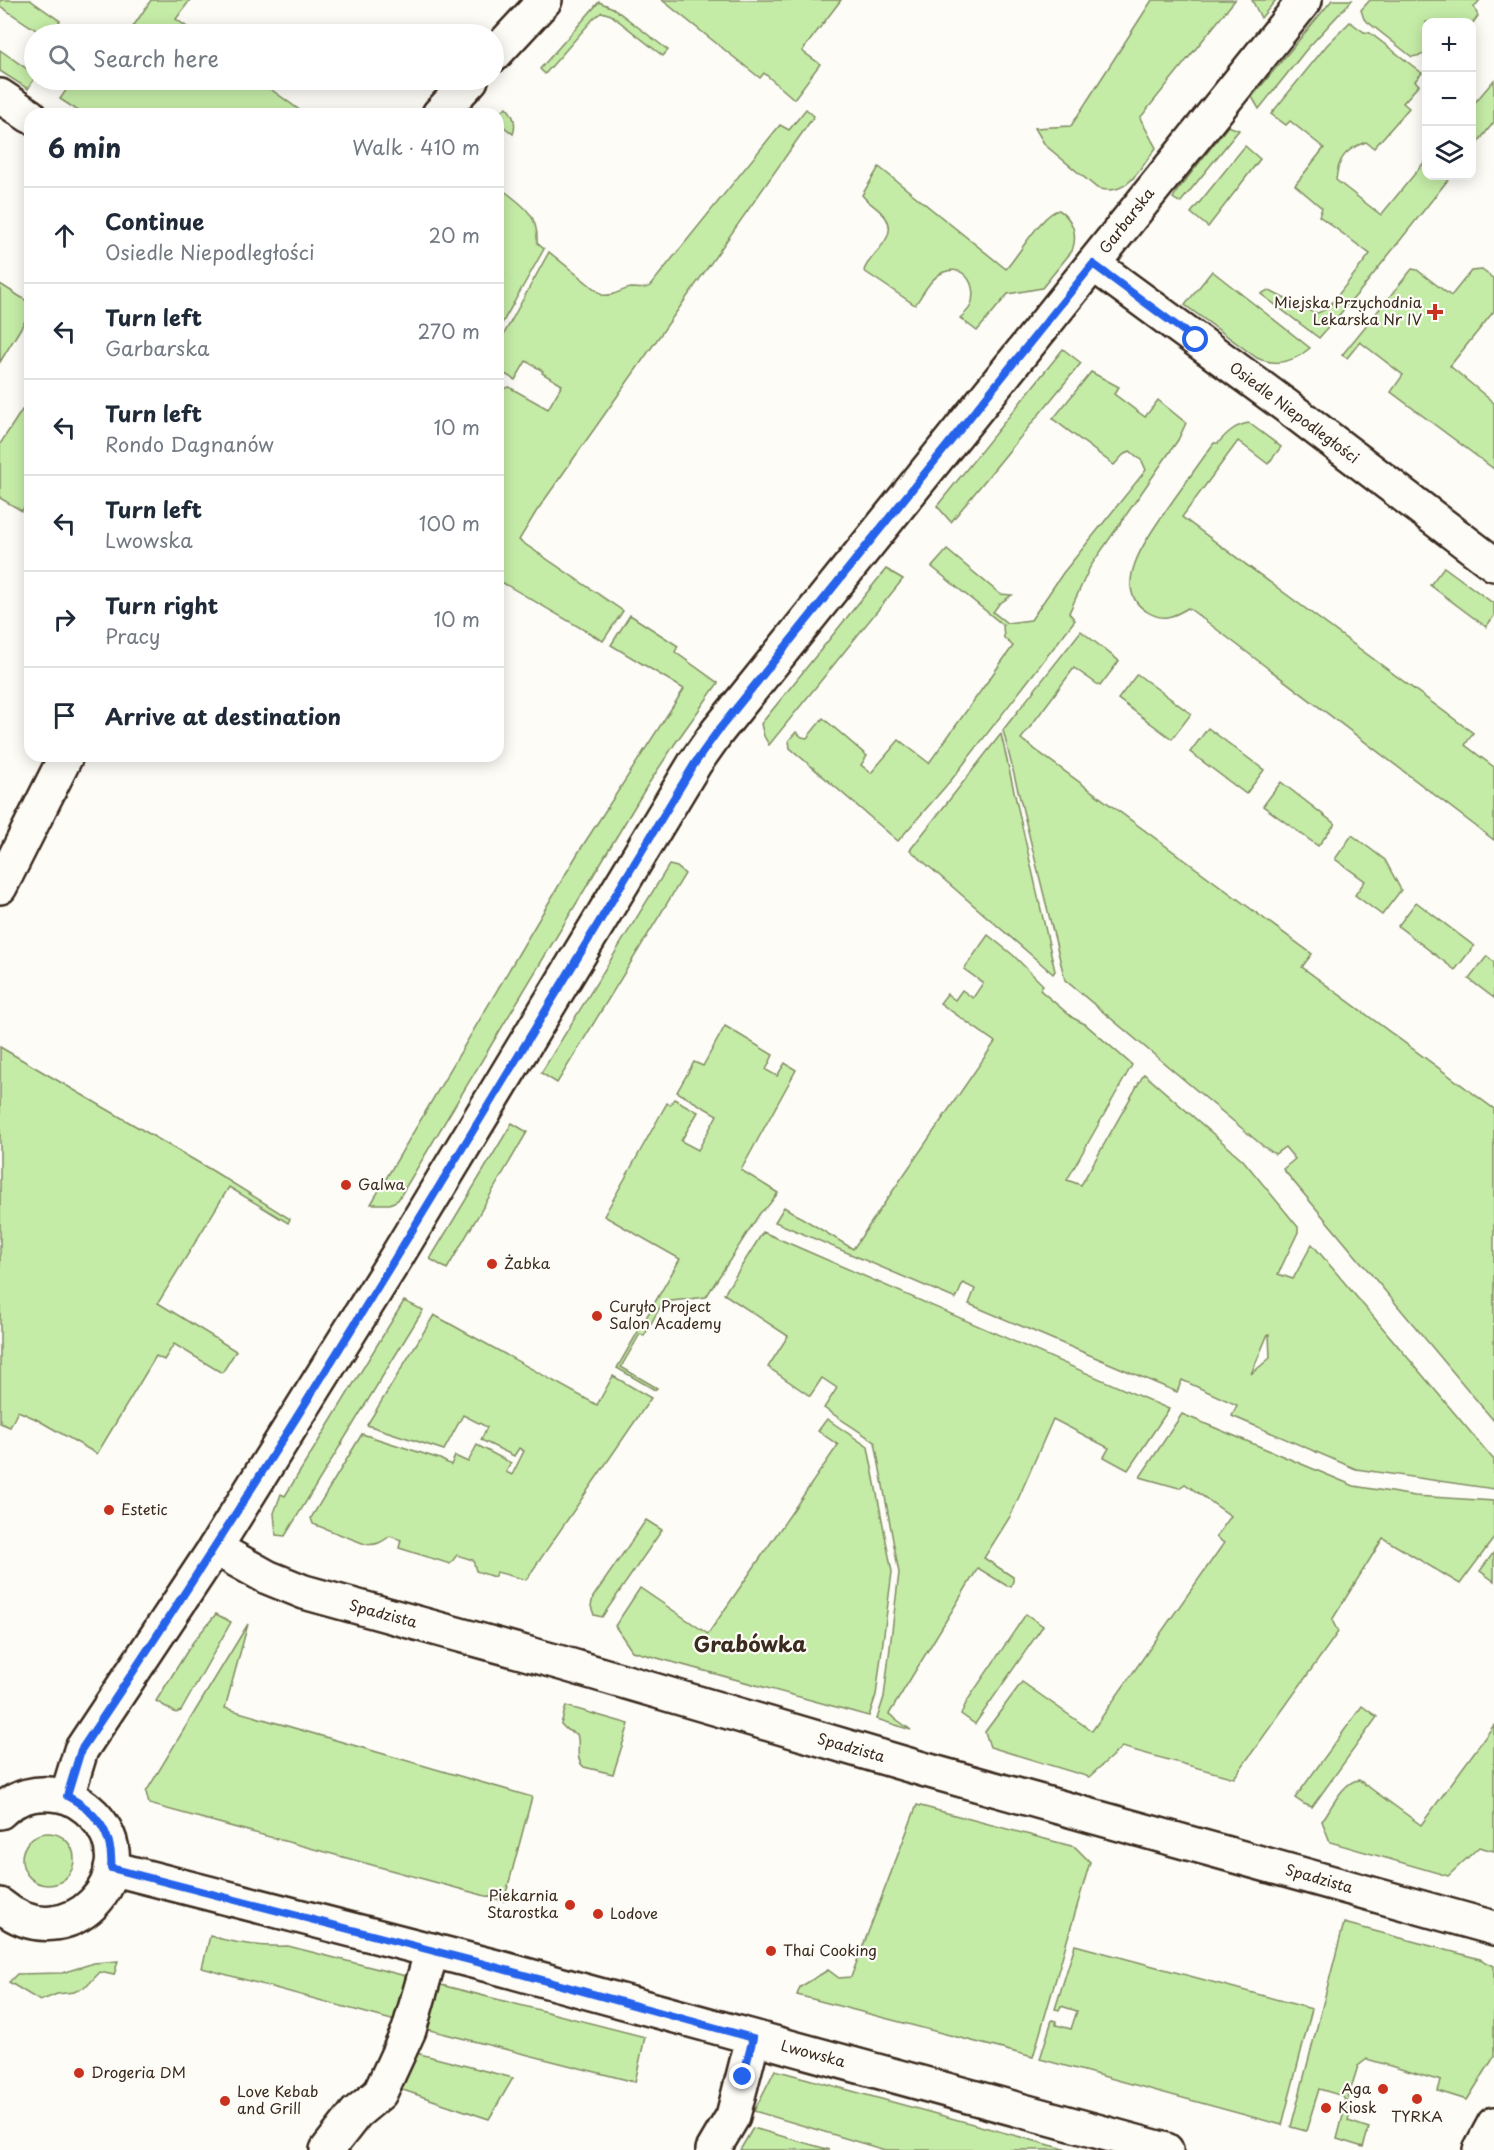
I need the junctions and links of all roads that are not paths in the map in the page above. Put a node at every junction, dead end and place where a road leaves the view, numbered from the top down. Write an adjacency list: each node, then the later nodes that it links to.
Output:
1 (545, 0): 3 (street)
2 (1305, 0): 8 (street, Garbarska)
3 (504, 44)
4 (462, 90): 6 (street)
5 (0, 96): 7 (street)
6 (445, 108)
7 (24, 112)
8 (1093, 264): 9 (street, Osiedle Niepodległości); 12 (street, Garbarska)
9 (1494, 564)
10 (63, 762): 11 (street)
11 (0, 887)
12 (215, 1548): 13 (street, Garbarska); 17 (street, Spadzista)
13 (67, 1796): 14 (street); 15 (street)
14 (0, 1812)
15 (111, 1868): 16 (street); 18 (street, Lwowska)
16 (0, 1905)
17 (1494, 1928)
18 (432, 1950): 19 (street, Lwowska); 21 (street)
19 (753, 2038): 22 (street); 23 (street, Lwowska)
20 (1494, 2124): 24 (street)
21 (327, 2150)
22 (713, 2150)
23 (1166, 2150)
24 (1480, 2150)

